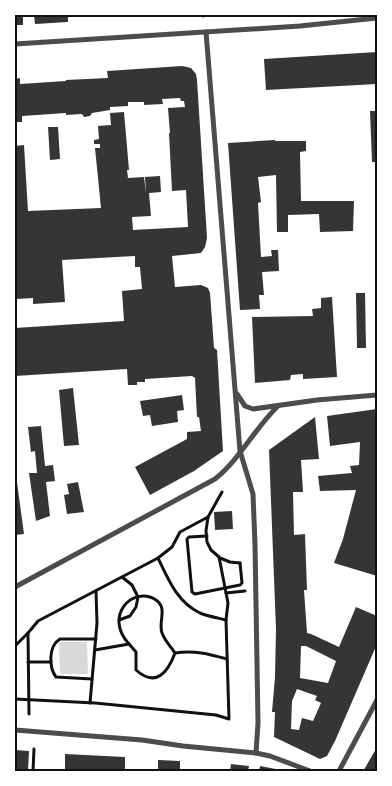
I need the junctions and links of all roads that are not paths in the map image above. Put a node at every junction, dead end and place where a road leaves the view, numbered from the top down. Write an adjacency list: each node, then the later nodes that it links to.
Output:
1 (377, 18): 2 (street)
2 (206, 32): 3 (street); 4 (street)
3 (15, 44)
4 (236, 394): 6 (street); 7 (street)
5 (377, 395): 6 (street)
6 (278, 406): 7 (street)
7 (240, 451): 8 (street); 11 (street)
8 (15, 587)
9 (377, 700): 13 (street)
10 (15, 730): 11 (street)
11 (256, 753): 12 (street)
12 (310, 771)
13 (339, 771)

